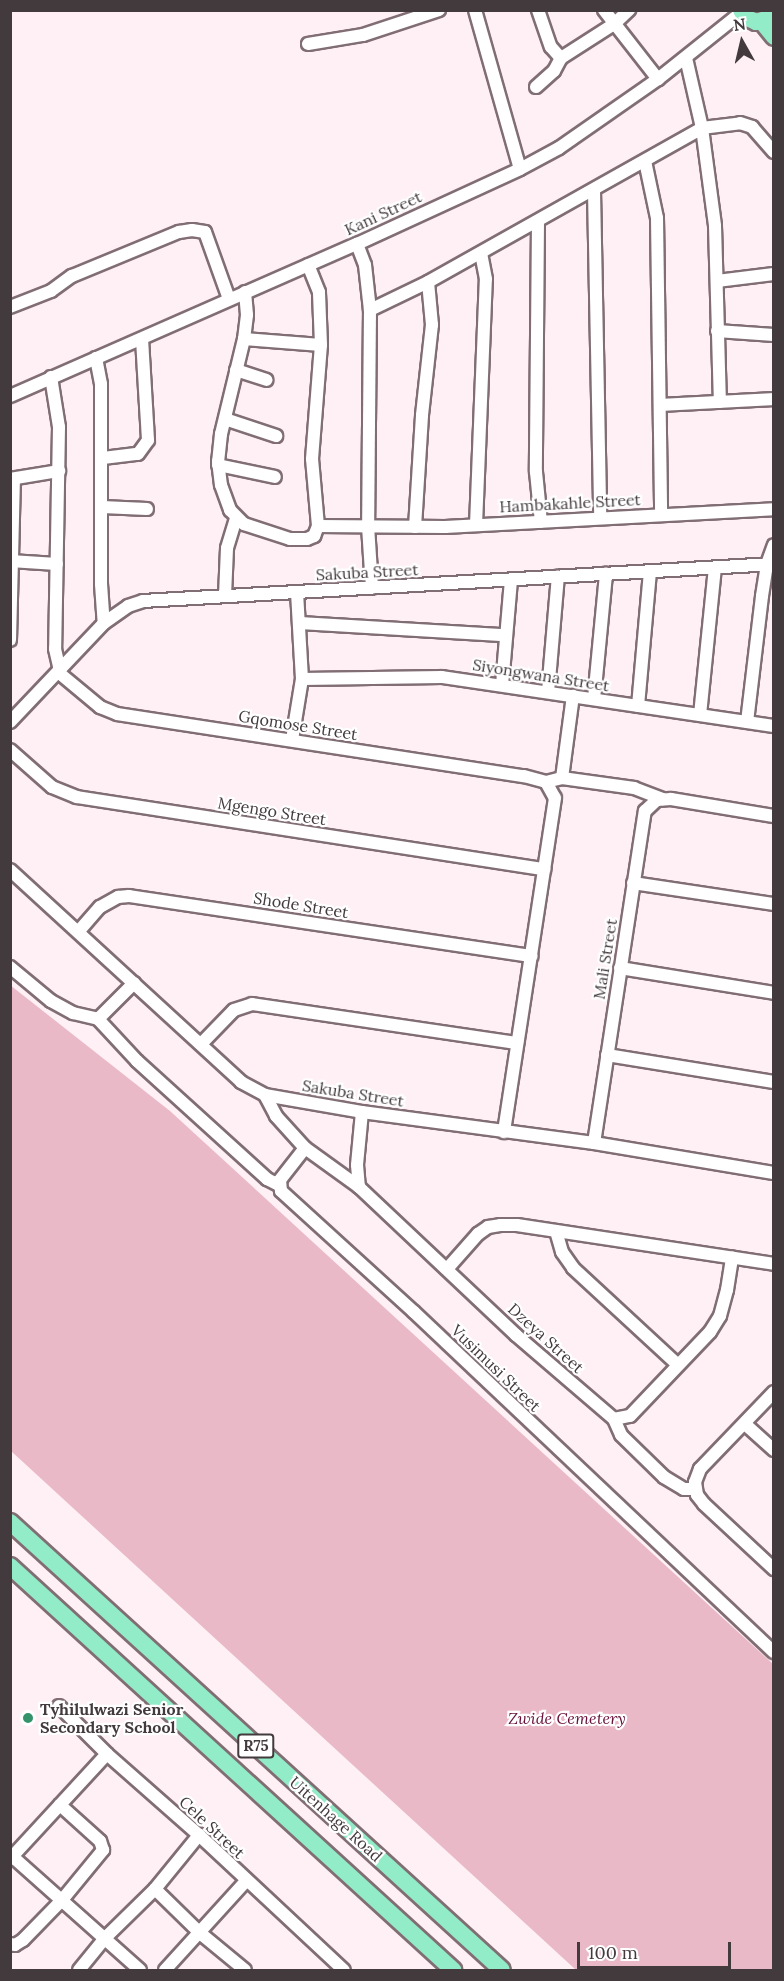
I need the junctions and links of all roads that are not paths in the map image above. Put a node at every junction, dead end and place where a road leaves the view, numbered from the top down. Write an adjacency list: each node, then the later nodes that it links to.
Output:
1 (439, 10): 10 (street)
2 (475, 10): 18 (street)
3 (538, 10): 11 (street)
4 (604, 10): 8 (street)
5 (629, 10): 8 (street)
6 (741, 11): 7 (main road); 12 (street, Kani Street)
7 (768, 19): 9 (main road)
8 (614, 24): 11 (street); 13 (street)
9 (774, 37)
10 (308, 45)
11 (561, 58): 14 (street)
12 (686, 58): 13 (street, Kani Street); 15 (street)
13 (658, 79): 18 (street, Kani Street)
14 (536, 87)
15 (702, 128): 16 (street); 17 (street); 25 (street)
16 (774, 152)
17 (645, 161): 19 (street); 43 (street)
18 (520, 169): 21 (street, Kani Street)
19 (594, 191): 20 (street); 56 (street)
20 (538, 221): 22 (street); 57 (street)
21 (357, 244): 23 (street, Kani Street); 30 (street)
22 (481, 253): 26 (street); 58 (street)
23 (308, 265): 27 (street, Kani Street); 35 (street)
24 (774, 274): 25 (street)
25 (717, 281): 31 (street)
26 (428, 282): 30 (street); 60 (street)
27 (244, 292): 28 (street, Kani Street); 33 (street)
28 (229, 299): 29 (street); 34 (street, Kani Street)
29 (10, 307)
30 (370, 310): 59 (street)
31 (717, 331): 32 (street); 42 (street)
32 (774, 335)
33 (244, 339): 35 (street); 37 (street)
34 (142, 340): 36 (street, Kani Street); 46 (street)
35 (321, 345): 61 (street)
36 (96, 358): 38 (street, Kani Street); 46 (street)
37 (236, 370): 39 (street); 44 (street)
38 (51, 378): 40 (street, Kani Street); 48 (street)
39 (266, 380)
40 (10, 396)
41 (774, 399): 42 (street)
42 (720, 402): 43 (street)
43 (661, 405): 54 (street)
44 (225, 419): 45 (street); 47 (street)
45 (276, 436)
46 (103, 458): 51 (street)
47 (218, 465): 49 (street); 55 (street)
48 (59, 471): 50 (street); 64 (street)
49 (275, 477)
50 (12, 479): 63 (street)
51 (102, 507): 52 (street); 74 (street)
52 (147, 509)
53 (774, 509): 54 (street, Hambakahle Street)
54 (661, 514): 56 (street, Hambakahle Street)
55 (236, 518): 61 (street); 73 (street)
56 (600, 518): 57 (street, Hambakahle Street)
57 (541, 522): 58 (street, Hambakahle Street)
58 (476, 525): 60 (street, Hambakahle Street)
59 (368, 526): 60 (street, Hambakahle Street); 61 (street, Hambakahle Street); 71 (street)
60 (415, 527)
61 (317, 529)
62 (774, 545): 65 (street)
63 (12, 561): 64 (street); 77 (street)
64 (57, 564): 78 (street)
65 (770, 564): 66 (street, Sakuba Street); 87 (street)
66 (715, 568): 67 (street, Sakuba Street); 86 (street)
67 (650, 572): 68 (street, Sakuba Street); 84 (street)
68 (606, 574): 69 (street, Sakuba Street); 83 (street)
69 (558, 576): 70 (street, Sakuba Street); 81 (street)
70 (511, 579): 71 (street, Sakuba Street); 76 (street)
71 (372, 588): 72 (street, Sakuba Street)
72 (297, 593): 73 (street, Sakuba Street); 75 (street)
73 (225, 596): 74 (street, Sakuba Street)
74 (104, 623): 78 (street, Sakuba Street)
75 (300, 623): 76 (street); 79 (street)
76 (505, 635): 80 (street)
77 (10, 640)
78 (59, 671): 85 (street, Sakuba Street); 89 (street, Gqomose Street)
79 (302, 679): 80 (street, Siyongwana Street); 89 (street)
80 (502, 685): 81 (street, Siyongwana Street)
81 (548, 692): 82 (street, Siyongwana Street)
82 (573, 696): 83 (street, Siyongwana Street); 91 (street)
83 (594, 699): 84 (street, Siyongwana Street)
84 (639, 706): 86 (street, Siyongwana Street)
85 (13, 714)
86 (700, 715): 87 (street, Siyongwana Street)
87 (747, 722): 88 (street, Siyongwana Street)
88 (774, 726)
89 (292, 740): 92 (street, Gqomose Street)
90 (10, 750): 95 (street, Mgengo Street)
91 (562, 778): 92 (street); 93 (street)
92 (546, 782): 95 (street)
93 (667, 799): 94 (street); 97 (street, Mali Street)
94 (774, 816)
95 (544, 869): 100 (street)
96 (10, 870): 99 (street, Sakuba Street)
97 (633, 883): 98 (street); 102 (street, Mali Street)
98 (774, 904)
99 (78, 932): 100 (street, Shode Street); 103 (street, Sakuba Street)
100 (532, 956): 106 (street)
101 (10, 967): 105 (street)
102 (620, 968): 104 (street); 108 (street, Mali Street)
103 (134, 982): 105 (street); 107 (street, Sakuba Street)
104 (774, 993)
105 (98, 1019): 116 (street, Vusimusi Street)
106 (517, 1042): 107 (street); 112 (street)
107 (201, 1044): 110 (street, Sakuba Street)
108 (607, 1055): 109 (street); 113 (street, Mali Street)
109 (774, 1082)
110 (265, 1095): 111 (street, Sakuba Street); 114 (street)
111 (363, 1112): 112 (street, Sakuba Street); 117 (street)
112 (504, 1132): 113 (street, Sakuba Street)
113 (594, 1143): 115 (street, Sakuba Street)
114 (305, 1148): 116 (street); 117 (street, Dzeya Street)
115 (774, 1173)
116 (279, 1185): 131 (street, Vusimusi Street)
117 (359, 1187): 121 (street, Dzeya Street)
118 (556, 1231): 119 (street); 121 (street); 122 (street)
119 (732, 1257): 120 (street); 122 (street)
120 (774, 1264)
121 (447, 1269): 124 (street, Dzeya Street)
122 (677, 1364): 124 (street)
123 (774, 1392): 125 (street)
124 (614, 1419): 127 (street, Dzeya Street)
125 (745, 1424): 126 (street); 127 (street)
126 (774, 1450)
127 (696, 1492): 130 (street)
128 (10, 1522): 149 (main road, Uitenhage Road / R75)
129 (10, 1566): 148 (main road, Uitenhage Road / R75)
130 (774, 1569)
131 (774, 1652)
132 (59, 1706): 133 (street, Cele Street)
133 (107, 1754): 134 (street); 135 (street, Cele Street)
134 (60, 1805): 136 (street); 139 (street)
135 (199, 1835): 137 (street, Cele Street); 138 (street)
136 (12, 1858): 139 (street)
137 (246, 1881): 140 (street); 147 (street, Cele Street)
138 (155, 1889): 140 (street); 141 (street)
139 (62, 1900): 141 (street); 142 (street)
140 (200, 1933): 145 (street); 146 (street)
141 (105, 1938): 143 (street); 144 (street)
142 (10, 1944)
143 (79, 1971)
144 (140, 1971)
145 (165, 1971)
146 (245, 1971)
147 (344, 1971)
148 (453, 1971)
149 (502, 1971)

